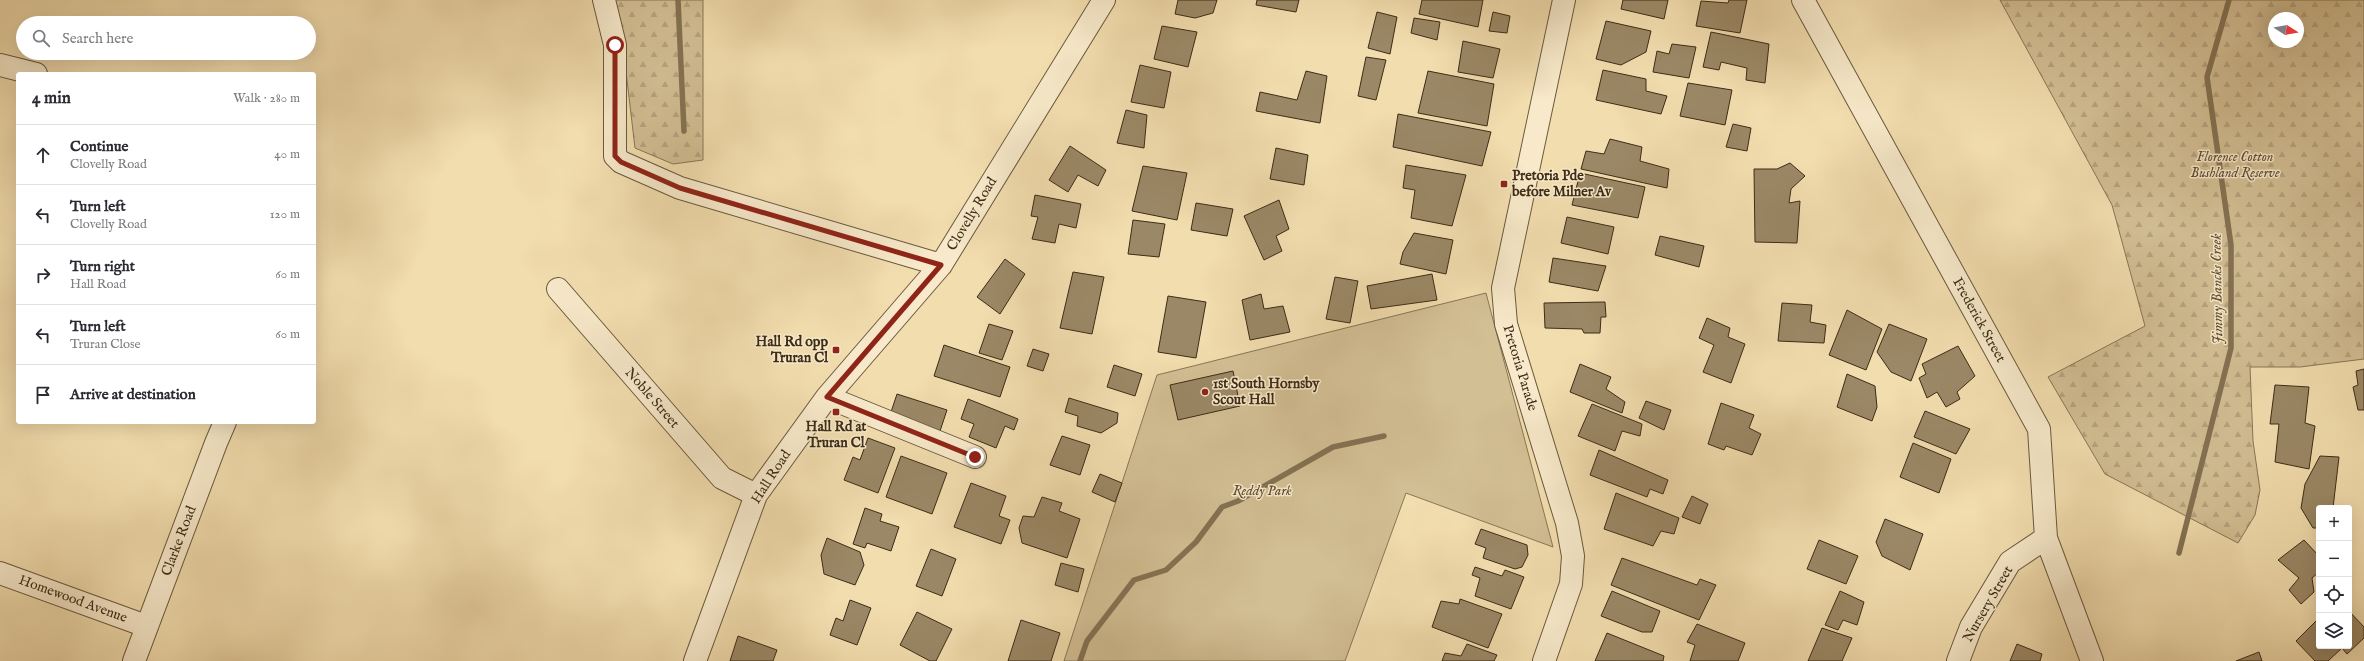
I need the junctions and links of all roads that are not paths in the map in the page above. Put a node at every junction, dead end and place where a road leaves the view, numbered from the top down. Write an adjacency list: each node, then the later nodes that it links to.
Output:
1 (604, 0): 7 (street, Clovelly Road)
2 (1104, 0): 7 (street, Clovelly Road)
3 (1564, 0): 18 (street, Pretoria Parade)
4 (1803, 0): 13 (street, Frederick Street)
5 (0, 65): 6 (street)
6 (28, 72)
7 (941, 265): 9 (street, Hall Road)
8 (558, 289): 12 (street, Noble Street)
9 (827, 397): 11 (street); 12 (street, Hall Road)
10 (224, 424): 15 (street, Clarke Road)
11 (975, 457)
12 (756, 495): 17 (street, Hall Road)
13 (2046, 538): 19 (street, Nursery Street); 20 (street, Frederick Street)
14 (0, 573): 15 (street, Homewood Avenue)
15 (146, 626): 16 (street, Clarke Road)
16 (134, 661)
17 (696, 661)
18 (1544, 661)
19 (1958, 661)
20 (2092, 661)

